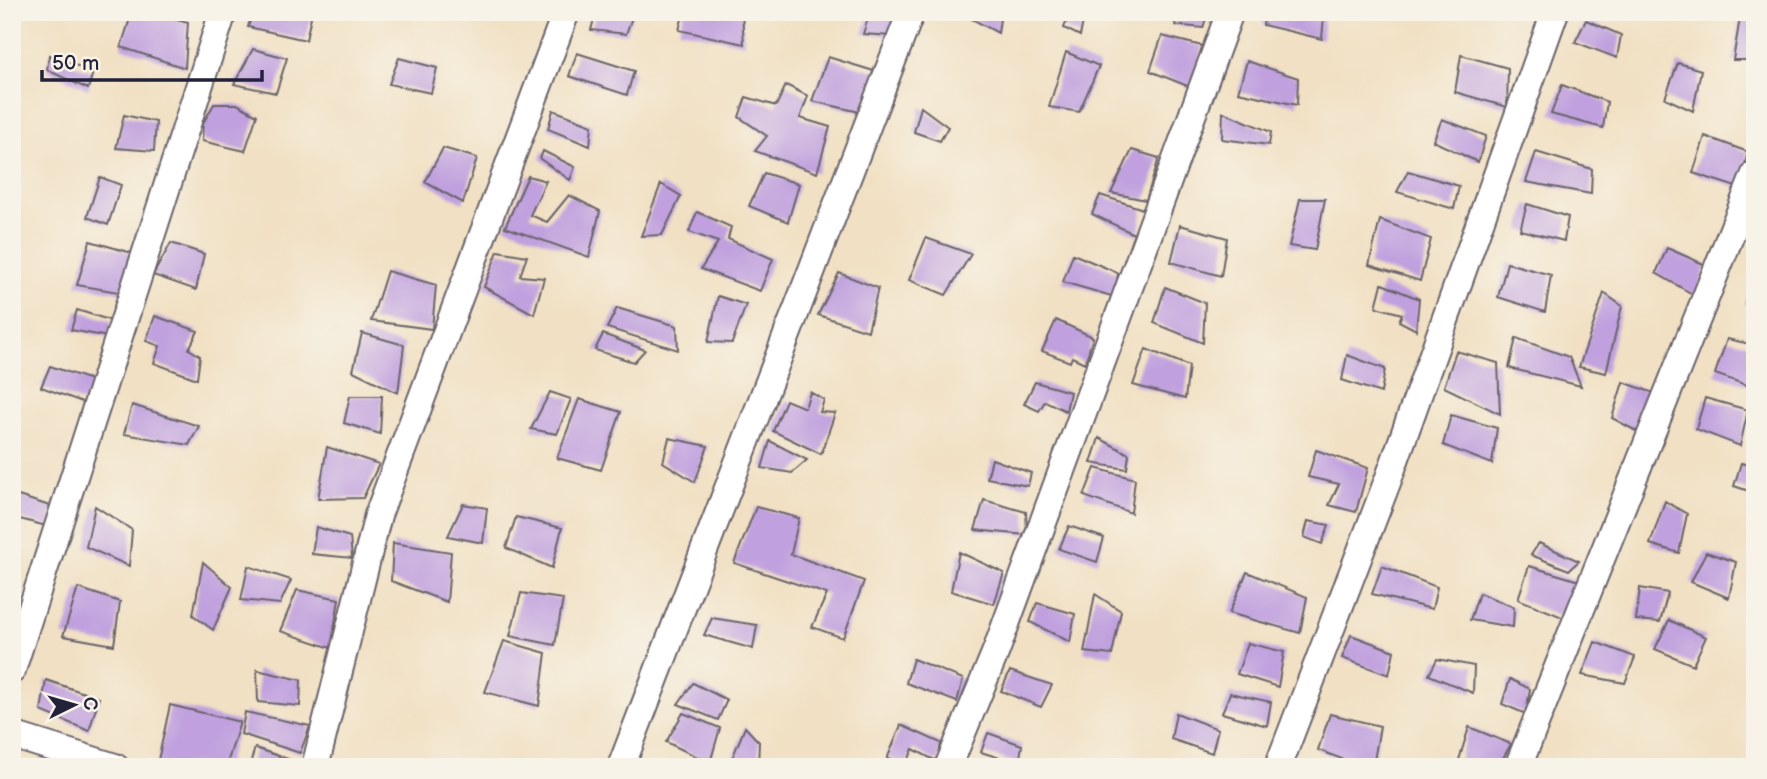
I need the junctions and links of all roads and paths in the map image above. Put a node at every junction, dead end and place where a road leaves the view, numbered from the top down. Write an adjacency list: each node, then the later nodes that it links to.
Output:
1 (223, 12): 7 (street)
2 (566, 12): 10 (street)
3 (911, 12): 11 (street)
4 (1230, 12): 12 (street)
5 (1555, 12): 13 (street)
6 (1755, 174): 14 (street)
7 (12, 670)
8 (12, 735): 9 (street)
9 (115, 767)
10 (315, 767)
11 (621, 767)
12 (948, 767)
13 (1278, 767)
14 (1518, 767)

